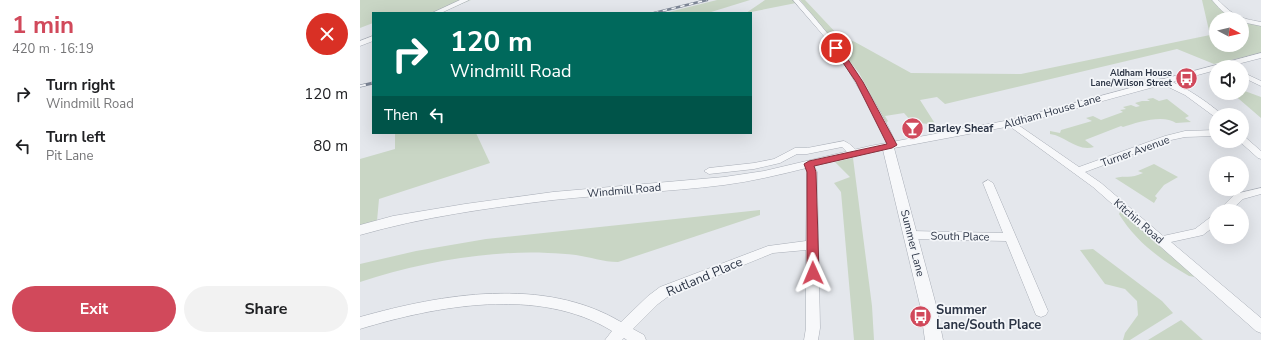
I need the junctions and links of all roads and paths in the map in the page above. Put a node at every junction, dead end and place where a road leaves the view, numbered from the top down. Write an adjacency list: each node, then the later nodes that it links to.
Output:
1 (466, 0): 4 (street)
2 (796, 0): 20 (street)
3 (1215, 0): 5 (street)
4 (437, 12)
5 (1227, 12)
6 (1249, 21): 7 (street)
7 (1261, 24)
8 (372, 38): 9 (street)
9 (360, 44)
10 (1261, 55): 11 (street, Aldham House Lane)
11 (1243, 60)
12 (1209, 69): 14 (street, Aldham House Lane)
13 (1249, 77): 15 (street)
14 (1163, 80): 16 (street); 17 (street, Aldham House Lane)
15 (1260, 81)
16 (1209, 109)
17 (1010, 124): 20 (street, Aldham House Lane); 25 (street, Kitchin Road)
18 (1209, 133): 25 (street, Turner Avenue)
19 (1249, 145): 22 (street)
20 (890, 146): 21 (street, Windmill Road); 31 (street, Summer Lane)
21 (853, 153): 23 (street, Windmill Road); 24 (street)
22 (1261, 156)
23 (809, 164): 30 (street, Windmill Road); 34 (street)
24 (709, 171)
25 (1078, 171): 33 (street, Kitchin Road)
26 (988, 184): 32 (street)
27 (1261, 191): 28 (street)
28 (1231, 204)
29 (1209, 224): 33 (street)
30 (360, 230)
31 (911, 235): 32 (street, South Place); 42 (street, Summer Lane)
32 (1010, 237): 35 (street)
33 (1162, 240): 37 (street, Kitchin Road)
34 (812, 245): 38 (street, Rutland Place); 41 (street)
35 (1041, 311)
36 (360, 323): 38 (street)
37 (1261, 326)
38 (624, 328): 39 (street, Rutland Place); 40 (street)
39 (612, 340)
40 (639, 340)
41 (811, 340)
42 (934, 340)

